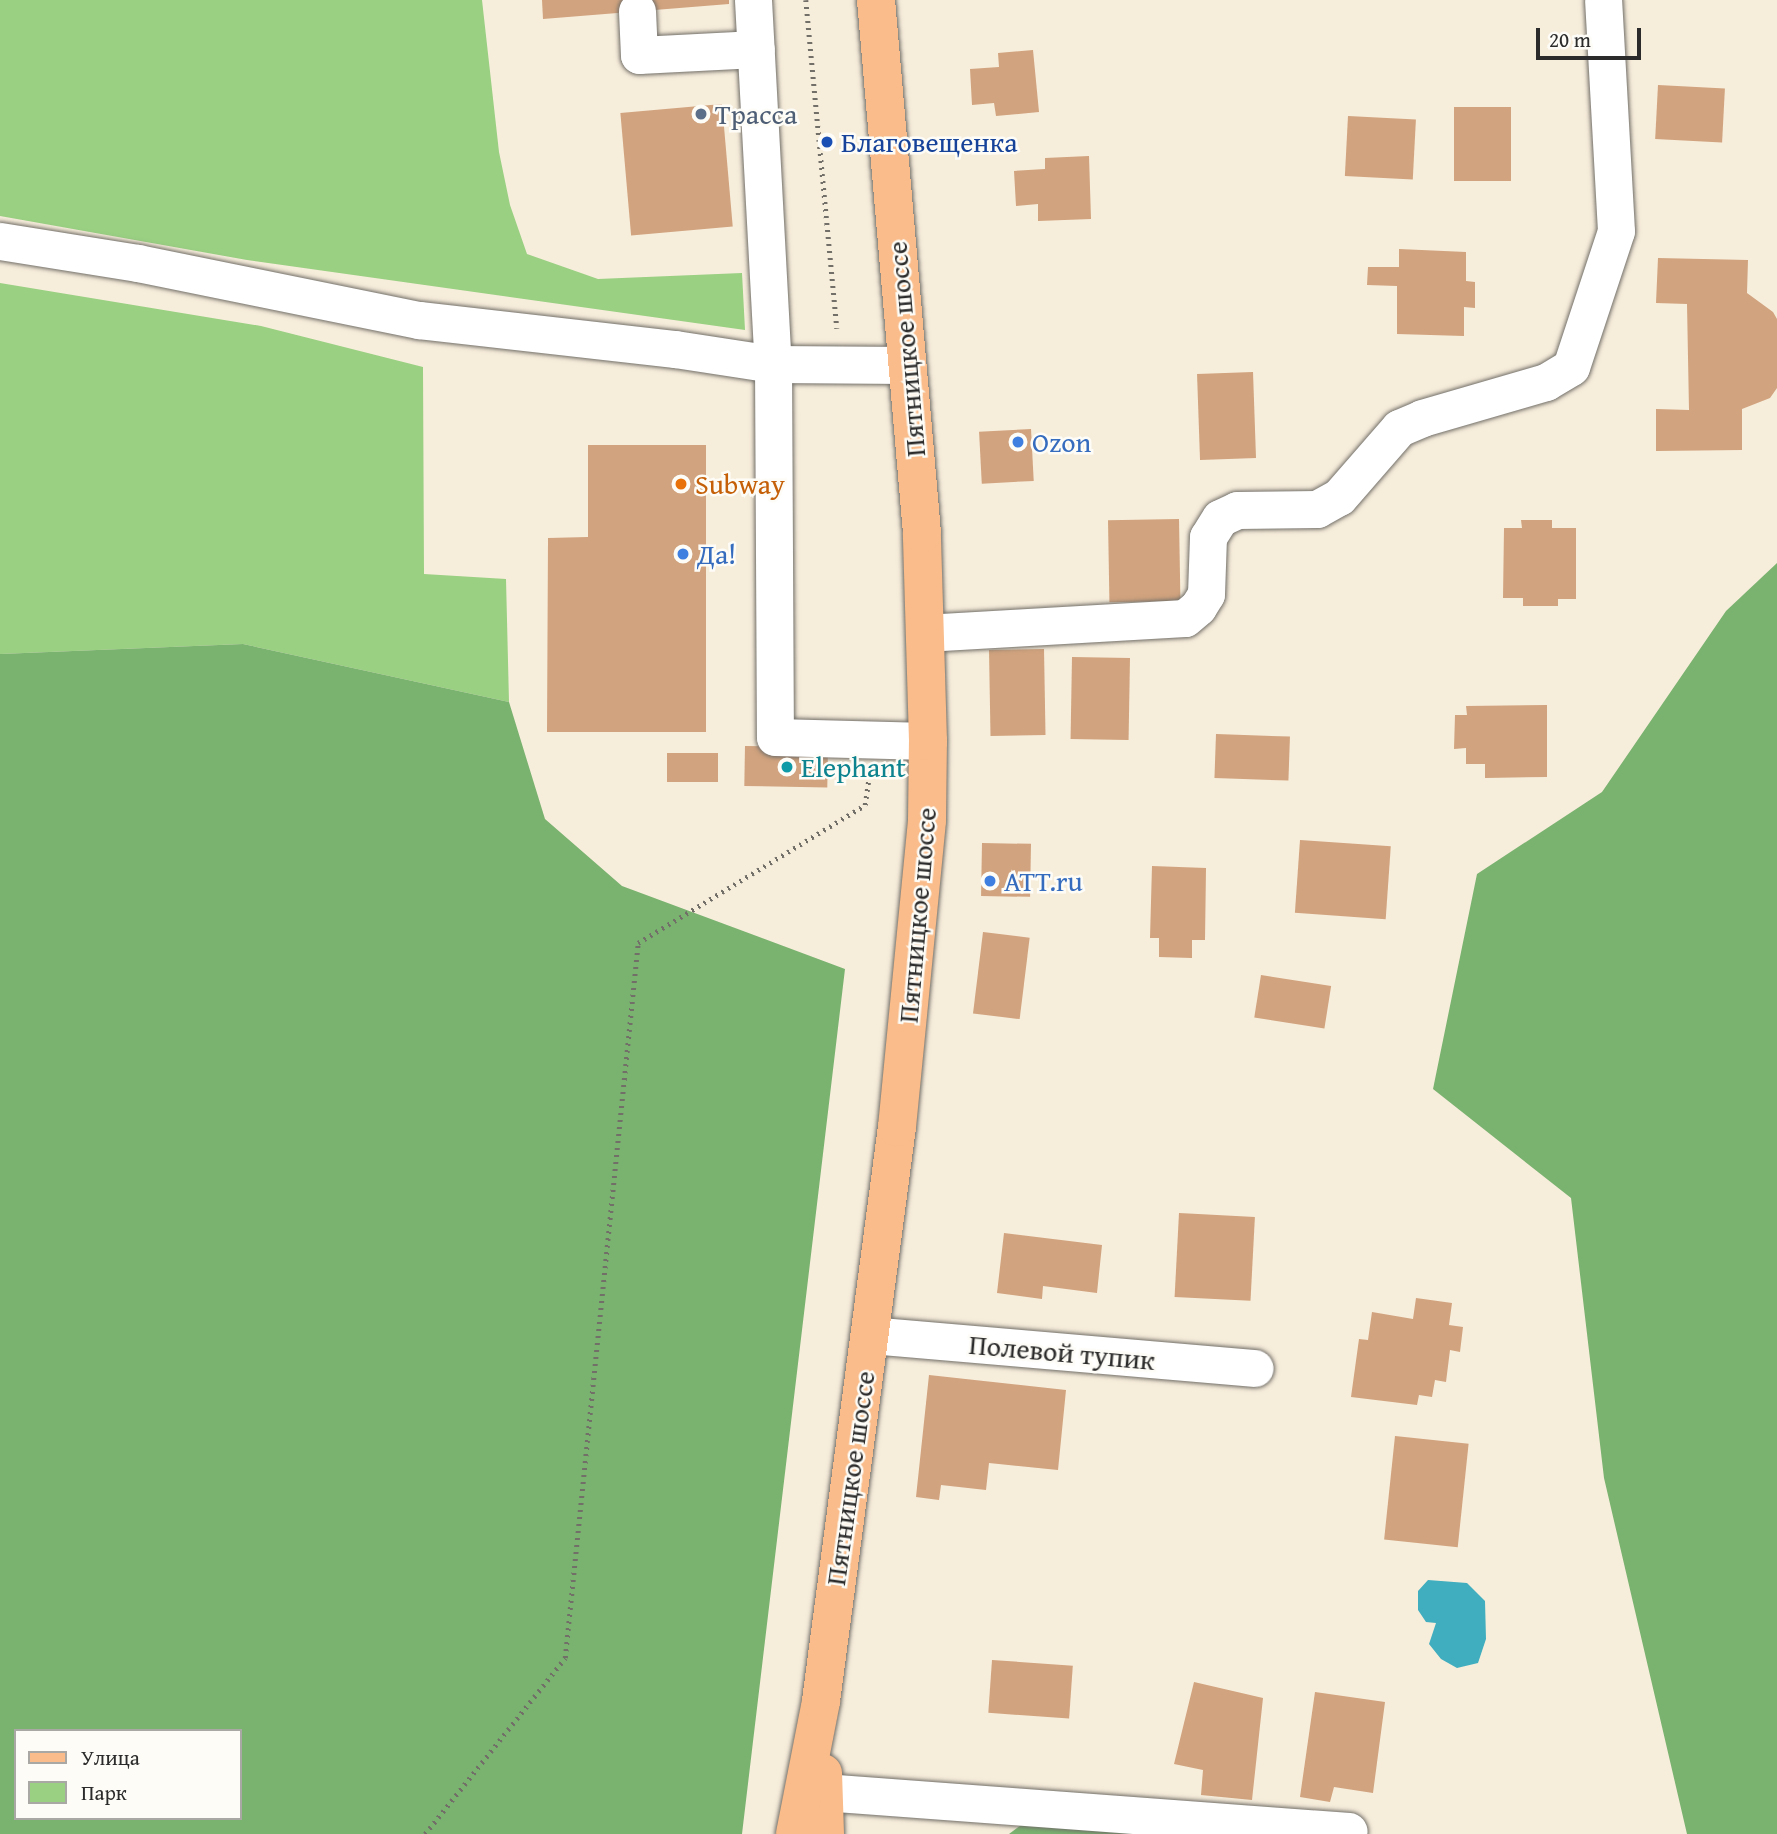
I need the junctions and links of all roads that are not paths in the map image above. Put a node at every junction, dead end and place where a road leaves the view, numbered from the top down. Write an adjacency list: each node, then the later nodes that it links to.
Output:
1 (753, 0): 5 (street)
2 (876, 0): 8 (main road, Пятницкое шоссе)
3 (1602, 0): 9 (street)
4 (637, 11): 5 (street)
5 (756, 49): 7 (street)
6 (0, 241): 7 (street)
7 (773, 364): 8 (street); 10 (street)
8 (907, 365): 9 (main road, Пятницкое шоссе)
9 (924, 633): 10 (main road, Пятницкое шоссе)
10 (928, 741): 11 (main road, Пятницкое шоссе)
11 (869, 1335): 12 (street, Полевой тупик); 13 (main road, Пятницкое шоссе)
12 (1255, 1368)
13 (821, 1701): 14 (main road, Пятницкое шоссе); 16 (main road, Пятницкое шоссе)
14 (823, 1792): 15 (street); 17 (main road, Пятницкое шоссе)
15 (1349, 1831)
16 (795, 1834)
17 (825, 1834)

